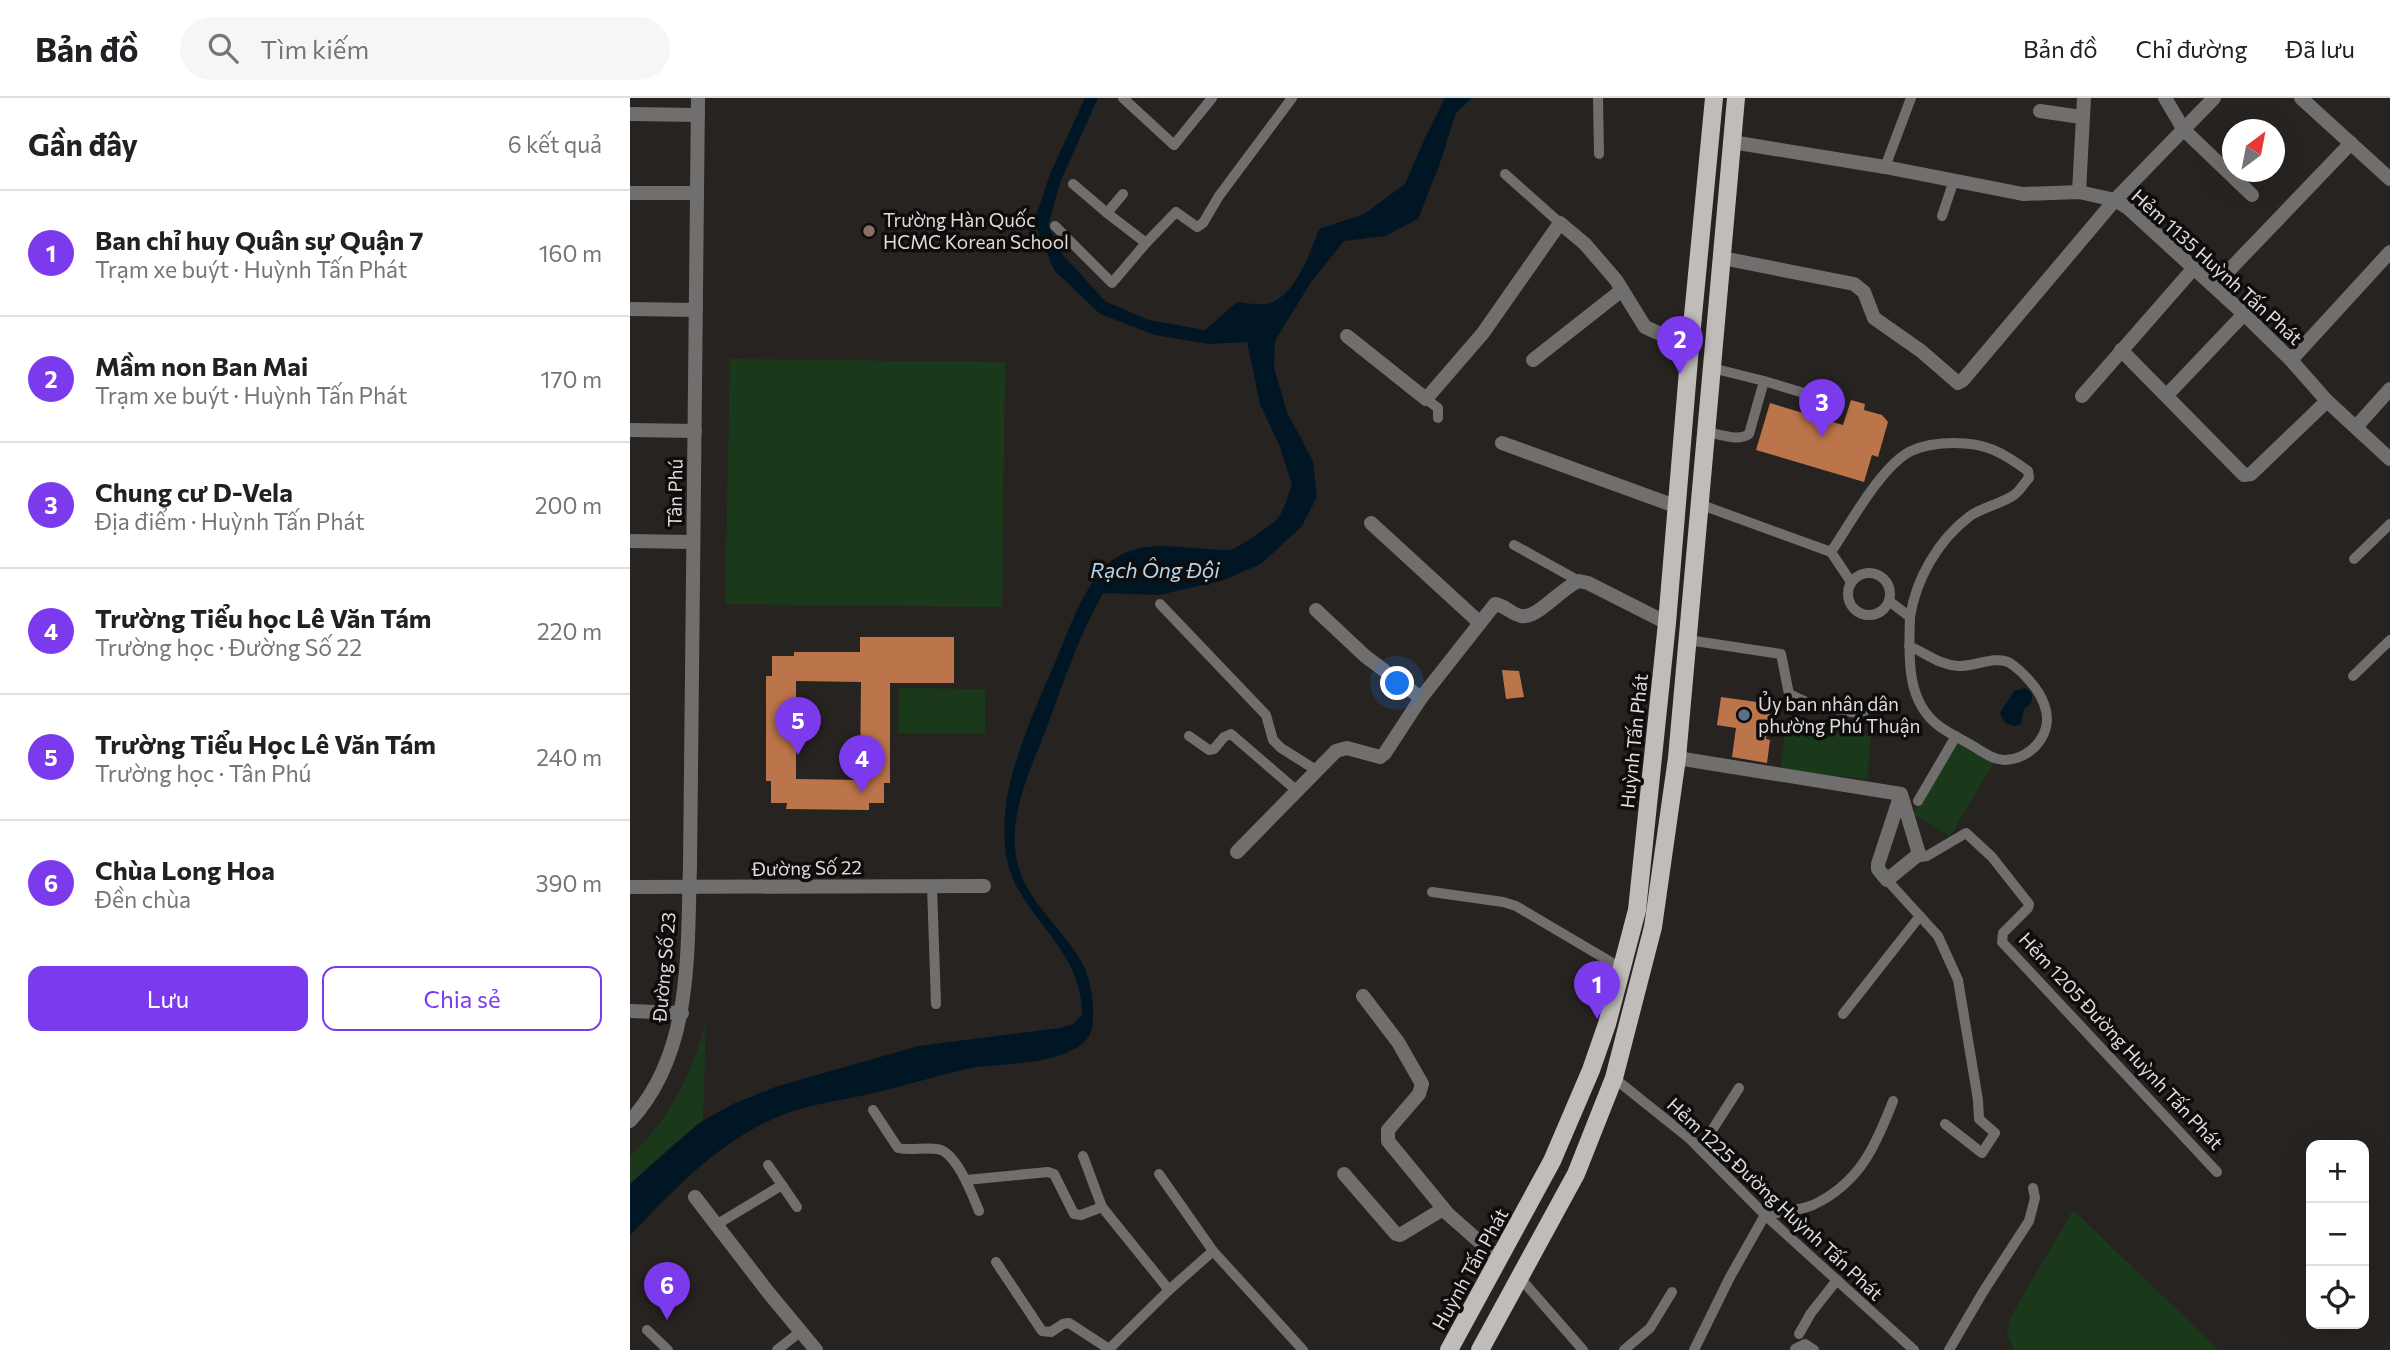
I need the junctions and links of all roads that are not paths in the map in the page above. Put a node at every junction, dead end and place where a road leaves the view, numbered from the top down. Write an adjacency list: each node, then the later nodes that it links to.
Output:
1 (698, 98): 15 (street, Tân Phú)
2 (1123, 98): 3 (lane)
3 (1212, 98)
4 (1292, 98): 36 (lane)
5 (1598, 98): 20 (lane)
6 (1714, 98): 38 (main road, Huỳnh Tấn Phát)
7 (1736, 98): 18 (main road)
8 (1911, 98): 21 (lane)
9 (2084, 98): 16 (street)
10 (2165, 98): 17 (street)
11 (2214, 98): 17 (street)
12 (2301, 98): 19 (street)
13 (2040, 111): 16 (street)
14 (630, 114): 15 (street)
15 (698, 115): 28 (street, Tân Phú)
16 (2081, 117): 26 (street)
17 (2184, 130): 30 (street); 31 (street)
18 (1732, 142): 21 (street, Hẻm 1135 Huỳnh Tấn Phát); 39 (main road)
19 (2351, 143): 23 (street); 41 (street)
20 (1599, 154)
21 (1885, 167): 24 (street, Hẻm 1135 Huỳnh Tấn Phát)
22 (1505, 174): 34 (lane)
23 (2390, 179)
24 (1954, 180): 26 (street, Hẻm 1135 Huỳnh Tấn Phát); 33 (lane)
25 (1073, 184): 32 (lane)
26 (2080, 192): 31 (street, Hẻm 1135 Huỳnh Tấn Phát)
27 (630, 193): 28 (street)
28 (697, 194): 44 (street, Tân Phú)
29 (1123, 194): 32 (lane)
30 (2252, 195)
31 (2115, 200): 39 (street); 40 (street, Hẻm 1135 Huỳnh Tấn Phát)
32 (1107, 213): 36 (lane)
33 (1942, 216)
34 (1560, 223): 42 (street); 56 (street)
35 (1055, 226): 36 (lane)
36 (1146, 243)
37 (2390, 252): 50 (street)
38 (1698, 256): 39 (main road); 47 (main road, Huỳnh Tấn Phát)
39 (1722, 258): 51 (main road)
40 (2193, 268): 41 (street, Hẻm 1135 Huỳnh Tấn Phát); 48 (street)
41 (2214, 286): 45 (street, Hẻm 1135 Huỳnh Tấn Phát)
42 (1622, 290): 47 (street); 49 (street)
43 (630, 309): 44 (street)
44 (696, 310): 62 (street, Tân Phú)
45 (2244, 314): 50 (street, Hẻm 1135 Huỳnh Tấn Phát); 54 (street)
46 (1347, 335): 56 (street)
47 (1690, 347): 67 (main road, Huỳnh Tấn Phát)
48 (2121, 350): 54 (street); 55 (street)
49 (1533, 360)
50 (2291, 360): 58 (street, Hẻm 1135 Huỳnh Tấn Phát)
51 (1712, 368): 52 (lane); 63 (main road)
52 (1764, 381): 57 (lane); 63 (lane)
53 (2390, 389): 60 (street)
54 (2167, 395): 58 (street)
55 (2082, 396)
56 (1426, 399): 59 (lane)
57 (1824, 399)
58 (2327, 401): 60 (street, Hẻm 1135 Huỳnh Tấn Phát)
59 (1438, 418)
60 (2356, 427): 65 (street, Hẻm 1135 Huỳnh Tấn Phát)
61 (630, 430): 62 (street)
62 (695, 431): 71 (street, Tân Phú)
63 (1706, 432): 66 (main road)
64 (1502, 443): 67 (street)
65 (2390, 459)
66 (1699, 504): 73 (lane); 83 (main road)
67 (1678, 506): 82 (main road, Huỳnh Tấn Phát)
68 (1371, 523): 81 (street)
69 (2390, 524): 74 (lane)
70 (630, 541): 71 (street)
71 (693, 542): 103 (street, Tân Phú)
72 (1514, 545): 75 (lane)
73 (1831, 552): 76 (lane); 80 (lane)
74 (2354, 559)
75 (1579, 581): 81 (street); 82 (street)
76 (1852, 582): 77 (lane); 77 (lane)
77 (1889, 601): 80 (lane)
78 (1160, 604): 93 (lane)
79 (1316, 610): 87 (street)
80 (1910, 617): 85 (lane)
81 (1480, 623): 87 (street)
82 (1667, 630): 83 (main road); 91 (main road, Huỳnh Tấn Phát)
83 (1688, 640): 88 (lane); 92 (main road)
84 (2390, 640): 86 (lane)
85 (1909, 646): 90 (lane); 90 (lane)
86 (2353, 676)
87 (1421, 698): 93 (street)
88 (1863, 714)
89 (1189, 736): 94 (lane)
90 (1956, 736): 96 (lane)
91 (1654, 754): 92 (main road); 106 (main road, Huỳnh Tấn Phát)
92 (1677, 758): 95 (street); 112 (main road)
93 (1316, 770): 94 (street)
94 (1296, 790): 97 (street)
95 (1901, 794): 98 (street); 99 (street)
96 (1918, 801)
97 (1237, 852)
98 (1919, 853): 99 (street); 121 (lane, Hẻm 1205 Đường Huỳnh Tấn Phát)
99 (1886, 880): 105 (lane)
100 (933, 886): 101 (street, Đường Số 22); 103 (street, Đường Số 22); 108 (lane)
101 (984, 886)
102 (630, 887): 103 (street, Đường Số 22)
103 (689, 888): 110 (street, Đường Số 23)
104 (1432, 892): 106 (lane)
105 (1920, 916): 111 (lane); 117 (lane)
106 (1621, 968): 135 (main road, Huỳnh Tấn Phát)
107 (1363, 996): 130 (street)
108 (936, 1004)
109 (630, 1011): 110 (street)
110 (682, 1013): 116 (street, Đường Số 23)
111 (1843, 1014)
112 (1614, 1078): 118 (lane, Hẻm 1225 Đường Huỳnh Tấn Phát); 137 (main road)
113 (1739, 1088): 118 (lane)
114 (1893, 1101): 132 (lane)
115 (873, 1110): 124 (lane)
116 (630, 1121)
117 (1945, 1124)
118 (1700, 1149): 132 (lane, Hẻm 1225 Đường Huỳnh Tấn Phát)
119 (1083, 1156): 129 (lane)
120 (768, 1165): 125 (lane)
121 (2217, 1172)
122 (1159, 1174): 134 (lane)
123 (1344, 1174): 130 (street)
124 (966, 1180): 129 (lane); 131 (lane)
125 (782, 1185): 128 (lane); 133 (lane)
126 (2034, 1188): 157 (lane)
127 (695, 1197): 133 (street)
128 (797, 1207)
129 (1102, 1207): 139 (lane)
130 (1443, 1209): 135 (street)
131 (979, 1211)
132 (1765, 1216): 138 (lane, Hẻm 1225 Đường Huỳnh Tấn Phát); 155 (lane)
133 (716, 1225): 142 (street)
134 (1213, 1251): 139 (lane); 150 (lane)
135 (1499, 1259): 151 (main road, Huỳnh Tấn Phát)
136 (996, 1262): 149 (lane)
137 (1521, 1279): 152 (main road); 153 (lane)
138 (1837, 1280): 143 (lane); 145 (lane, Hẻm 1225 Đường Huỳnh Tấn Phát)
139 (1168, 1290): 149 (lane)
140 (1672, 1292): 154 (lane)
141 (647, 1330): 146 (lane)
142 (800, 1332): 147 (lane); 148 (street)
143 (1800, 1334)
144 (1796, 1349): 156 (lane)
145 (1912, 1349)
146 (668, 1350)
147 (777, 1350)
148 (816, 1350)
149 (1109, 1350)
150 (1303, 1350)
151 (1449, 1350)
152 (1480, 1350)
153 (1583, 1350)
154 (1624, 1350)
155 (1694, 1350)
156 (1814, 1350)
157 (1949, 1350)

